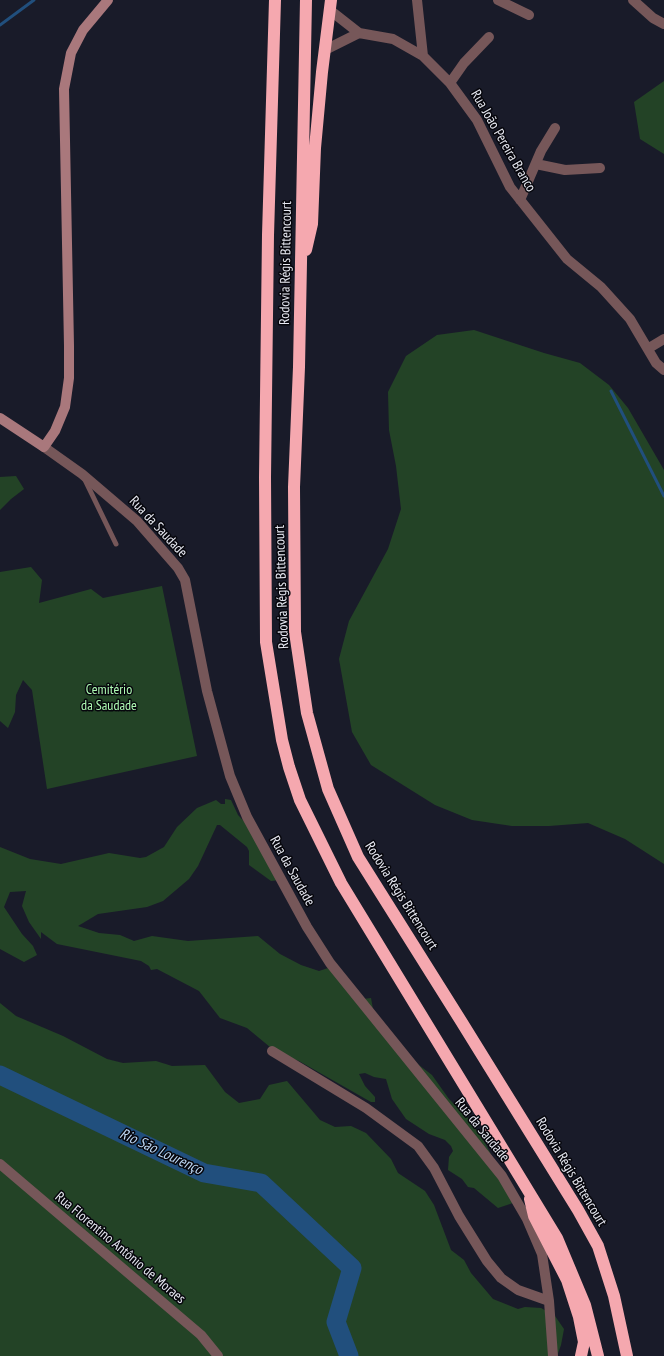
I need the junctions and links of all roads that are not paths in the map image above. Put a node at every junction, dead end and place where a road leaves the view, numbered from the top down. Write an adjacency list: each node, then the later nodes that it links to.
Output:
1 (108, 0): 24 (street)
2 (275, 0): 29 (highway, Rodovia Régis Bittencourt)
3 (306, 0): 19 (highway, Rodovia Régis Bittencourt)
4 (417, 0): 13 (street)
5 (498, 0): 8 (street)
6 (633, 0): 9 (street)
7 (331, 6): 10 (street, Rua João Pereira Branco); 12 (highway)
8 (529, 15)
9 (664, 24)
10 (359, 33): 12 (street); 13 (street, Rua João Pereira Branco)
11 (489, 37): 14 (street)
12 (325, 50): 19 (highway)
13 (423, 56): 14 (street, Rua João Pereira Branco)
14 (450, 83): 18 (street, Rua João Pereira Branco)
15 (555, 128): 16 (street)
16 (536, 164): 17 (street); 18 (street)
17 (600, 168)
18 (520, 200): 21 (street, Rua João Pereira Branco)
19 (300, 278): 35 (highway, Rodovia Régis Bittencourt)
20 (664, 339): 21 (street)
21 (649, 348): 22 (street, Rua João Pereira Branco)
22 (664, 370)
23 (0, 418): 24 (street, Rua da Saudade)
24 (44, 447): 25 (street, Rua da Saudade)
25 (82, 474): 26 (lane); 30 (street, Rua da Saudade)
26 (116, 544)
27 (272, 1050): 30 (street)
28 (0, 1164): 31 (street, Rua Florentino Antônio de Moraes)
29 (527, 1188): 33 (highway); 34 (highway, Rodovia Régis Bittencourt)
30 (549, 1301): 32 (street, Rua da Saudade)
31 (218, 1356)
32 (553, 1356)
33 (581, 1356)
34 (598, 1356)
35 (627, 1356)

